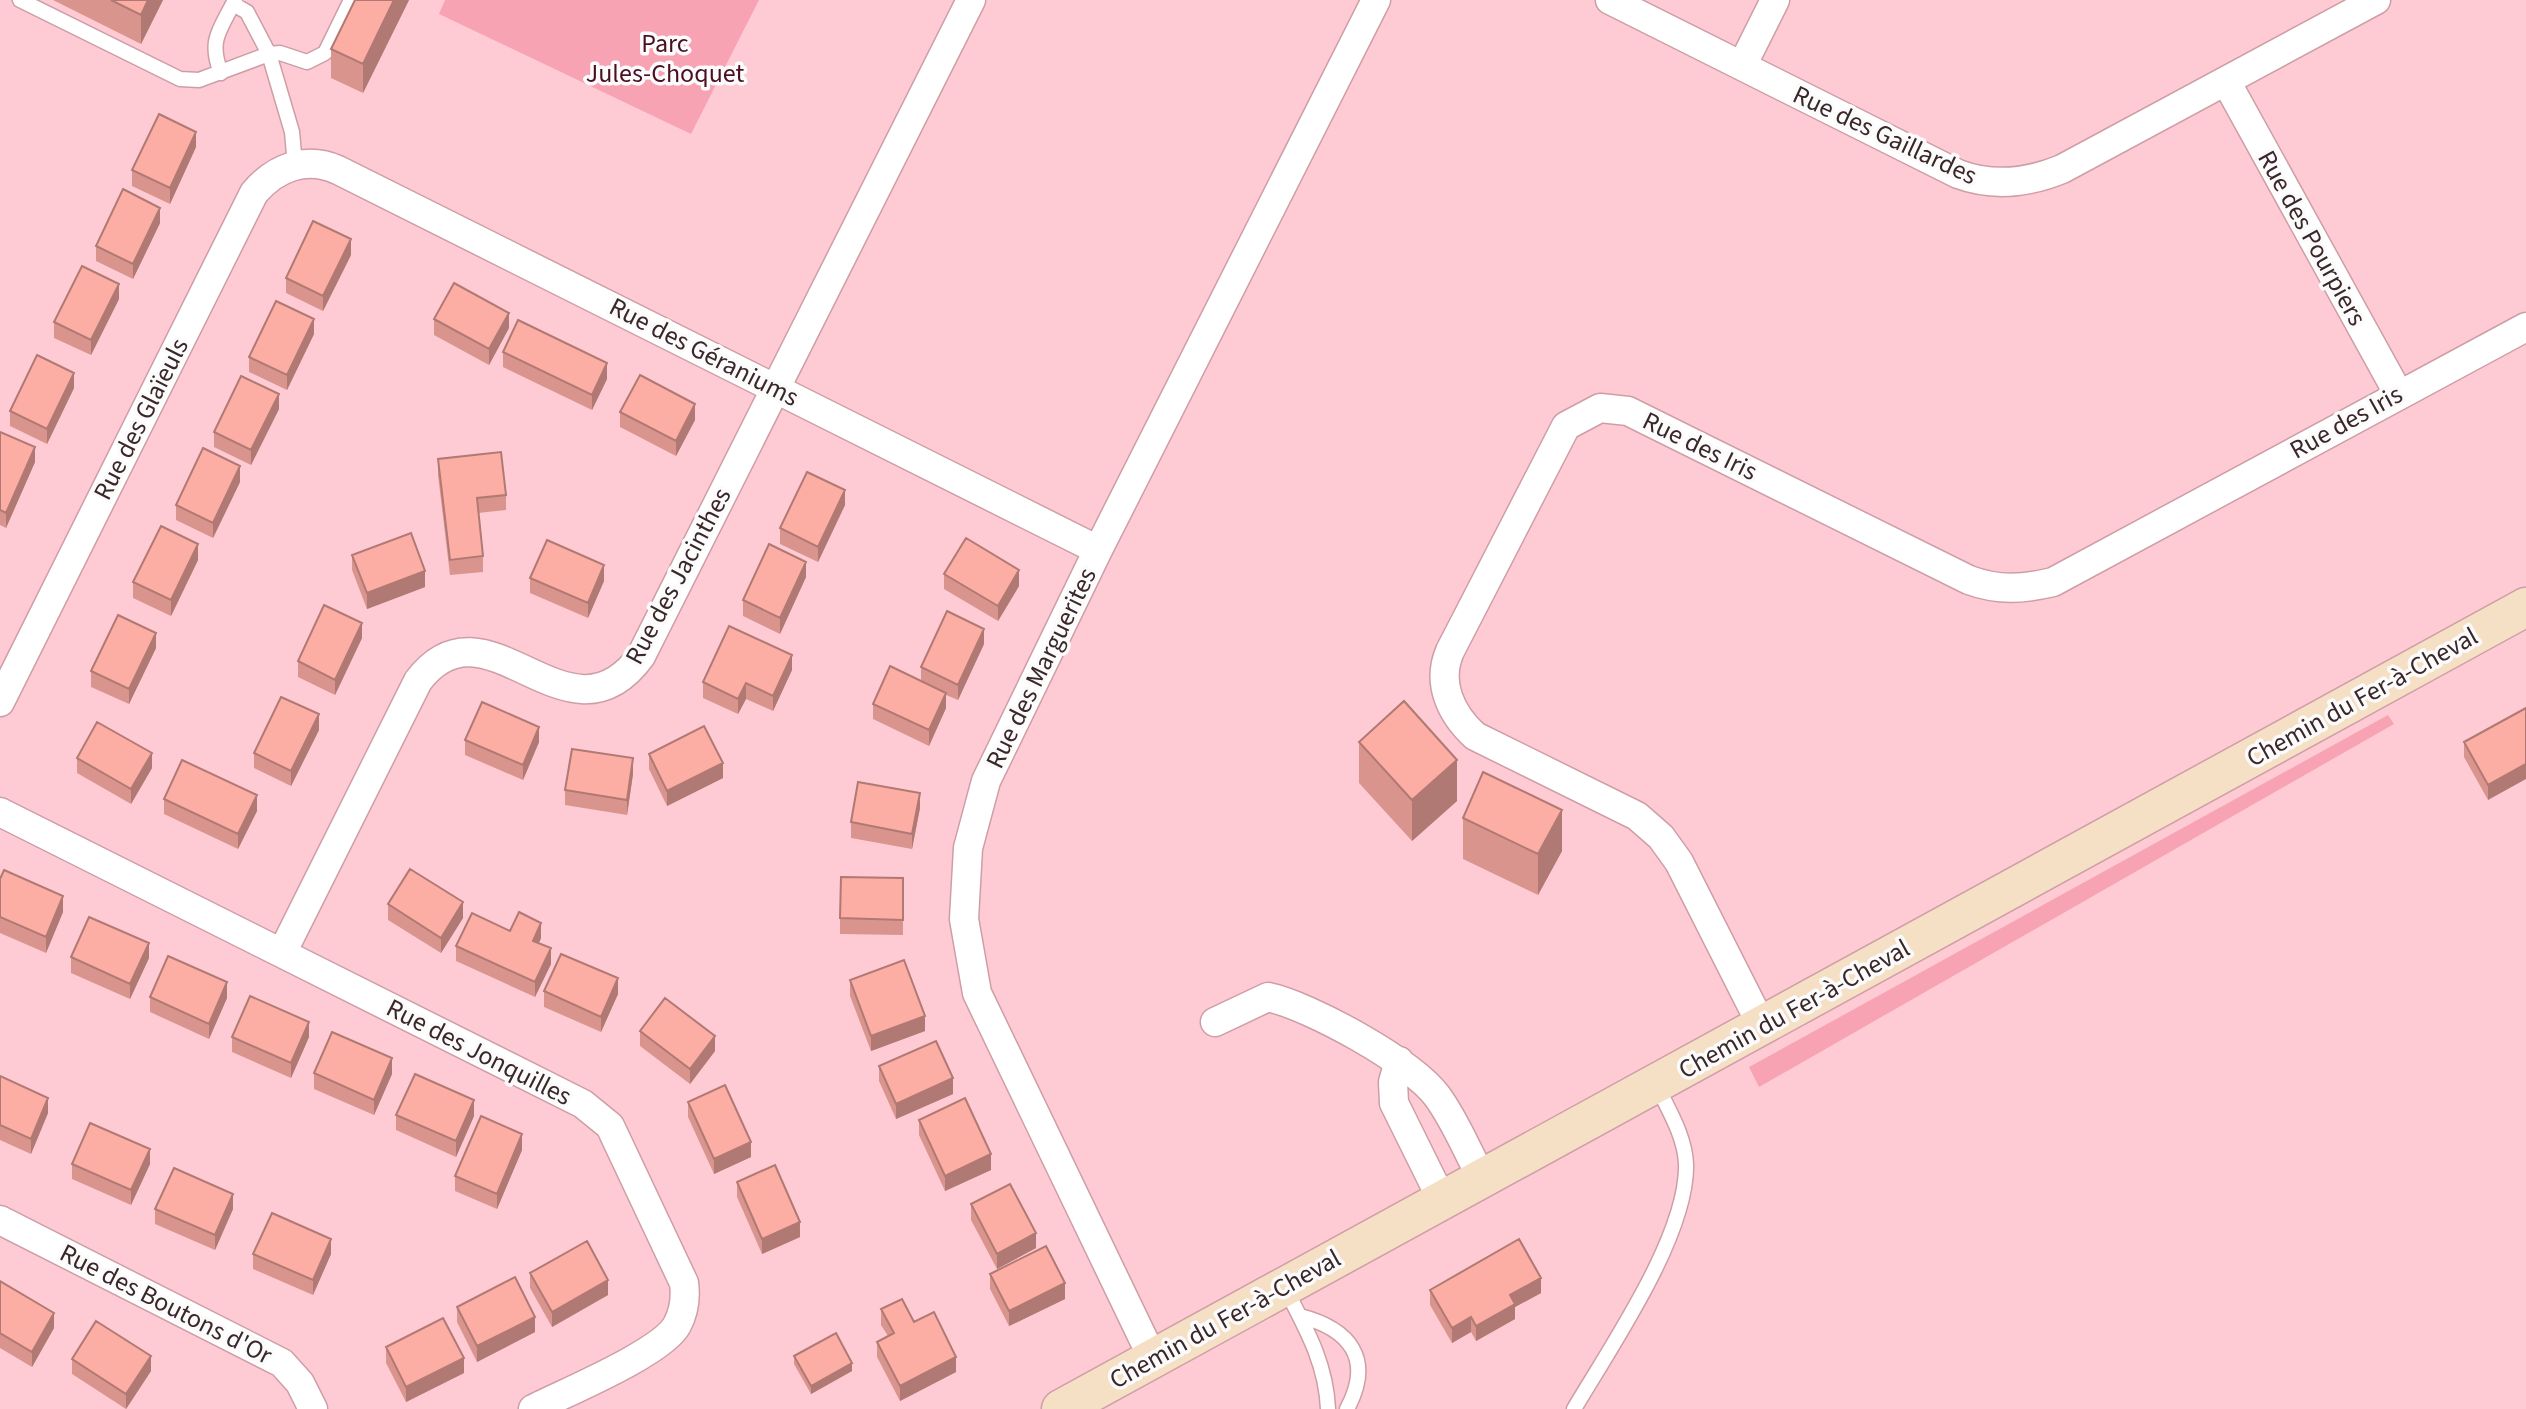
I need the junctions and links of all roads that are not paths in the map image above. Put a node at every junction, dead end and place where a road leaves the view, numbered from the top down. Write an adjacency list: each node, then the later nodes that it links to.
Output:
1 (20, 0): 11 (lane)
2 (351, 0): 9 (lane)
3 (971, 0): 15 (street, Rue des Jacinthes)
4 (1376, 0): 17 (street, Rue des Marguerites)
5 (1610, 0): 10 (street, Rue des Gaillardes)
6 (1775, 0): 10 (street)
7 (2376, 0): 12 (street, Rue des Gaillardes)
8 (234, 2): 9 (lane); 11 (lane)
9 (269, 54): 11 (lane); 13 (lane)
10 (1742, 66): 12 (street, Rue des Gaillardes)
11 (221, 73)
12 (2227, 83): 16 (street, Rue des Pourpiers)
13 (301, 164): 15 (street, Rue des Géraniums); 19 (street, Rue des Glaïeuls)
14 (2526, 327): 16 (street, Rue des Iris)
15 (777, 389): 17 (street, Rue des Géraniums); 21 (street, Rue des Jacinthes)
16 (2398, 393): 23 (street, Rue des Iris)
17 (1098, 550): 30 (street, Rue des Marguerites)
18 (2526, 607): 23 (street, Chemin du Fer-à-Cheval)
19 (0, 702)
20 (0, 812): 21 (street, Rue des Jonquilles)
21 (282, 953): 33 (street, Rue des Jonquilles)
22 (1215, 1022): 24 (street)
23 (1762, 1026): 25 (street, Chemin du Fer-à-Cheval)
24 (1399, 1061): 26 (street); 27 (street)
25 (1656, 1083): 26 (street, Chemin du Fer-à-Cheval); 36 (lane)
26 (1482, 1178): 27 (street, Chemin du Fer-à-Cheval)
27 (1442, 1200): 29 (street, Chemin du Fer-à-Cheval)
28 (0, 1220): 32 (street, Rue des Boutons d'Or)
29 (1292, 1301): 30 (street, Chemin du Fer-à-Cheval); 34 (lane); 35 (lane)
30 (1153, 1359): 31 (street, Chemin du Fer-à-Cheval)
31 (1084, 1403)
32 (313, 1409)
33 (533, 1409)
34 (1328, 1409)
35 (1347, 1409)
36 (1574, 1409)

